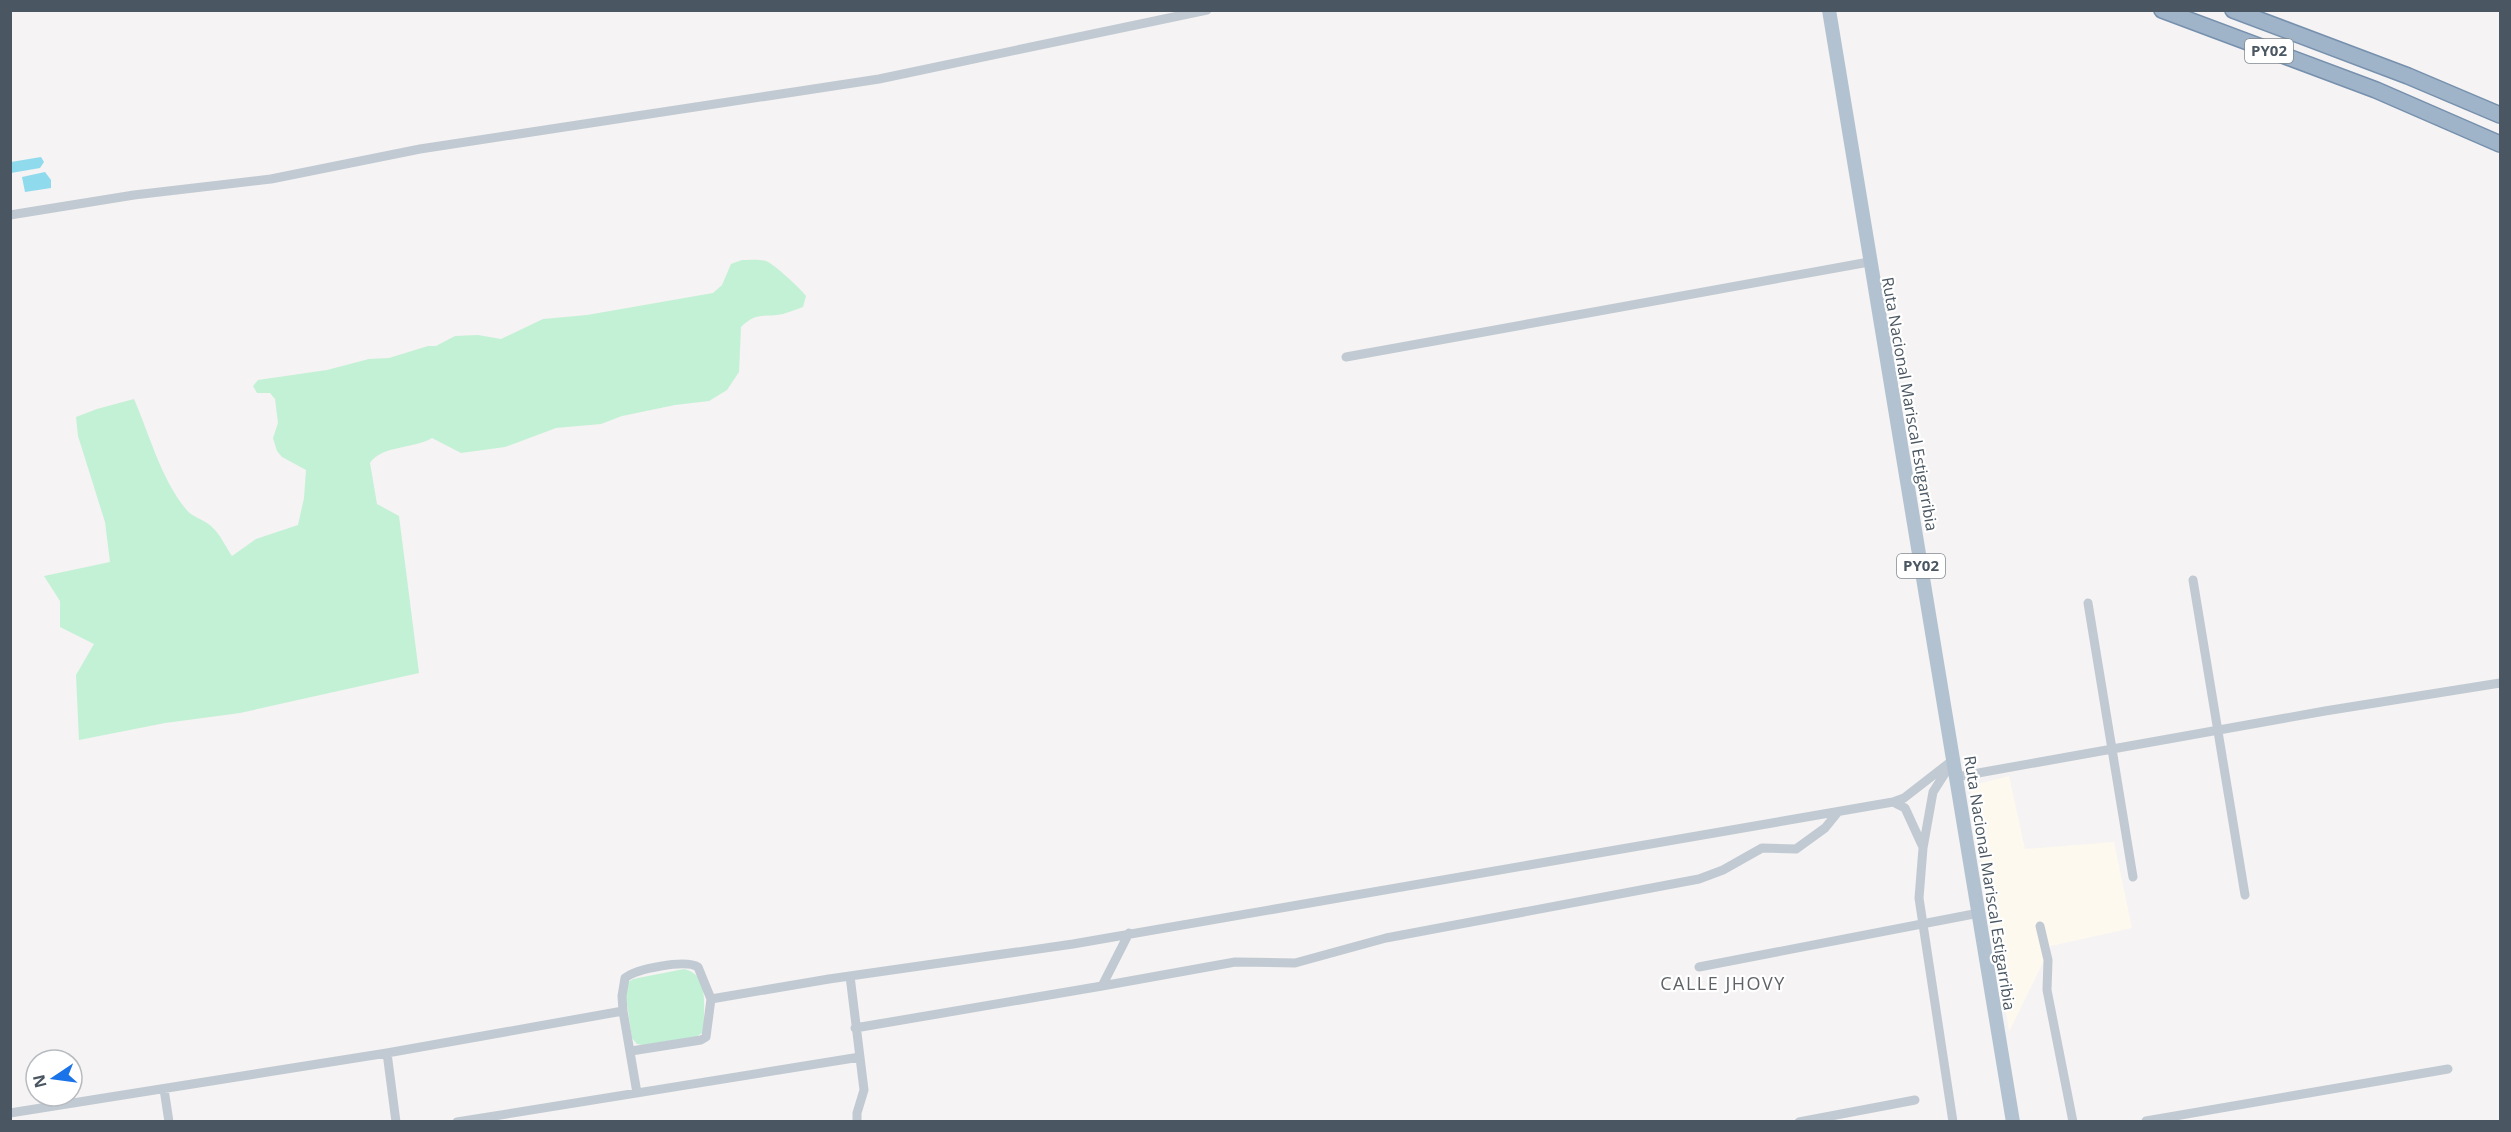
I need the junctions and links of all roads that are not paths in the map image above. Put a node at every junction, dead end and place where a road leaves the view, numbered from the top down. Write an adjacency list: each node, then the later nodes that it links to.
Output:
1 (1207, 10): 7 (street)
2 (1828, 10): 8 (main road, Ruta Nacional Mariscal Estigarribia / PY02)
3 (2162, 10): 6 (highway, PY02)
4 (2233, 10): 5 (highway, PY02)
5 (2500, 114)
6 (2500, 144)
7 (10, 216)
8 (1869, 262): 9 (street); 15 (main road, Ruta Nacional Mariscal Estigarribia / PY02)
9 (1346, 357)
10 (2193, 580): 13 (street)
11 (2088, 603): 14 (street)
12 (2500, 683): 13 (street)
13 (2218, 730): 14 (street); 21 (street)
14 (2112, 749): 16 (street); 20 (street)
15 (1953, 760): 16 (main road, Ruta Nacional Mariscal Estigarribia / PY02); 17 (street); 19 (street)
16 (1956, 777): 22 (main road, Ruta Nacional Mariscal Estigarribia / PY02)
17 (1893, 802): 18 (street); 19 (street)
18 (1838, 812): 25 (street); 28 (street)
19 (1923, 848): 23 (street)
20 (2133, 877)
21 (2245, 895)
22 (1979, 913): 23 (street); 47 (main road, Ruta Nacional Mariscal Estigarribia / PY02)
23 (1922, 924): 26 (street); 46 (street)
24 (2040, 926): 48 (street)
25 (1129, 933): 27 (street); 28 (street)
26 (1699, 966)
27 (850, 976): 29 (street); 31 (street)
28 (1102, 986): 31 (street)
29 (711, 999): 30 (street); 32 (street)
30 (623, 1011): 32 (street); 33 (street)
31 (855, 1028): 34 (street)
32 (631, 1051): 37 (street)
33 (387, 1053): 36 (street); 42 (street)
34 (860, 1057): 37 (street); 44 (street)
35 (2448, 1069): 40 (street)
36 (164, 1089): 39 (street); 41 (street)
37 (637, 1093): 43 (street)
38 (1915, 1100): 45 (street)
39 (10, 1113)
40 (2146, 1121)
41 (169, 1122)
42 (396, 1122)
43 (457, 1122)
44 (857, 1122)
45 (1799, 1122)
46 (1953, 1122)
47 (2013, 1122)
48 (2073, 1122)

